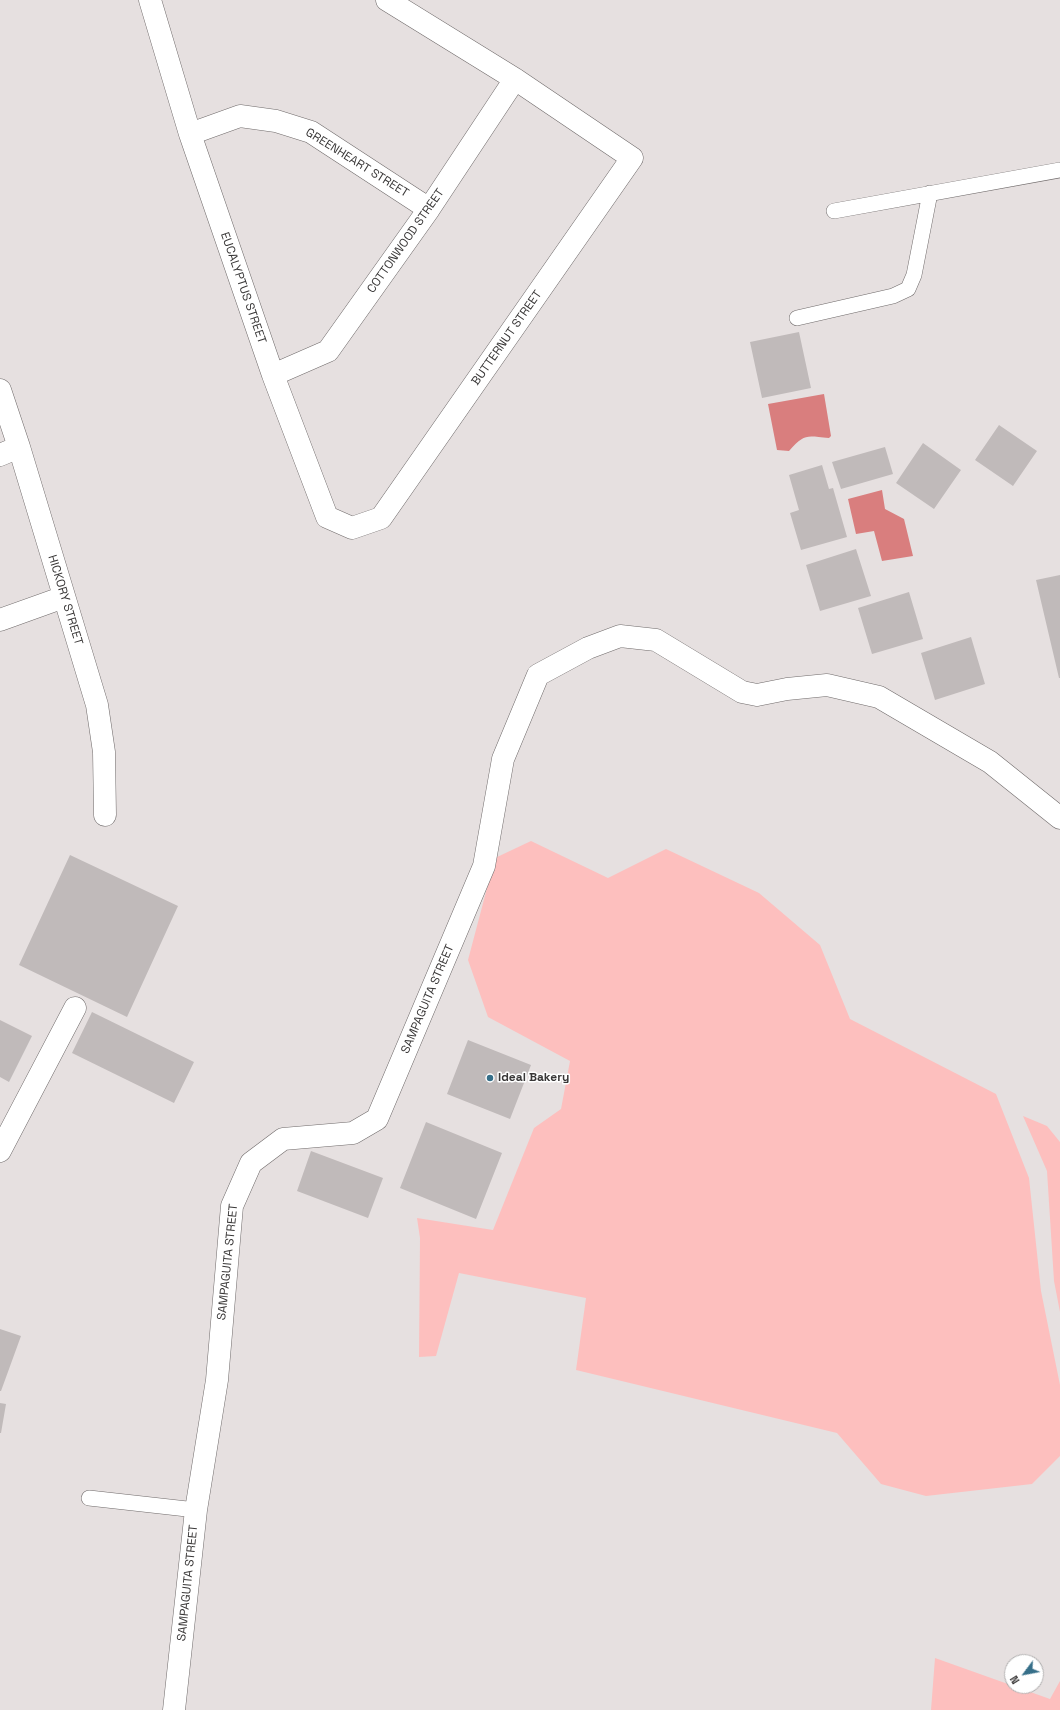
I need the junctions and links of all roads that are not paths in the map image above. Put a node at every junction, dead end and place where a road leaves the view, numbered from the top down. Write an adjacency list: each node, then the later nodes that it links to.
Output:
1 (150, 0): 4 (street, EUCALYPTUS STREET)
2 (393, 2): 3 (street)
3 (515, 79): 7 (street, COTTONWOOD STREET); 13 (street, BUTTERNUT STREET)
4 (190, 134): 7 (street, GREENHEART STREET); 10 (street, EUCALYPTUS STREET)
5 (1060, 170): 6 (lane)
6 (930, 193): 8 (lane); 9 (lane)
7 (429, 209): 10 (street, COTTONWOOD STREET)
8 (834, 211)
9 (798, 318)
10 (273, 375): 13 (street, EUCALYPTUS STREET)
11 (0, 390): 12 (street, HICKORY STREET)
12 (10, 451): 14 (street, HICKORY STREET)
13 (381, 518)
14 (64, 597): 15 (street); 16 (street, HICKORY STREET)
15 (0, 620)
16 (105, 815)
17 (1060, 818): 21 (street, SAMPAGUITA STREET)
18 (75, 1008): 19 (street)
19 (0, 1151)
20 (89, 1498): 21 (lane)
21 (196, 1510): 22 (street, SAMPAGUITA STREET)
22 (174, 1710)

